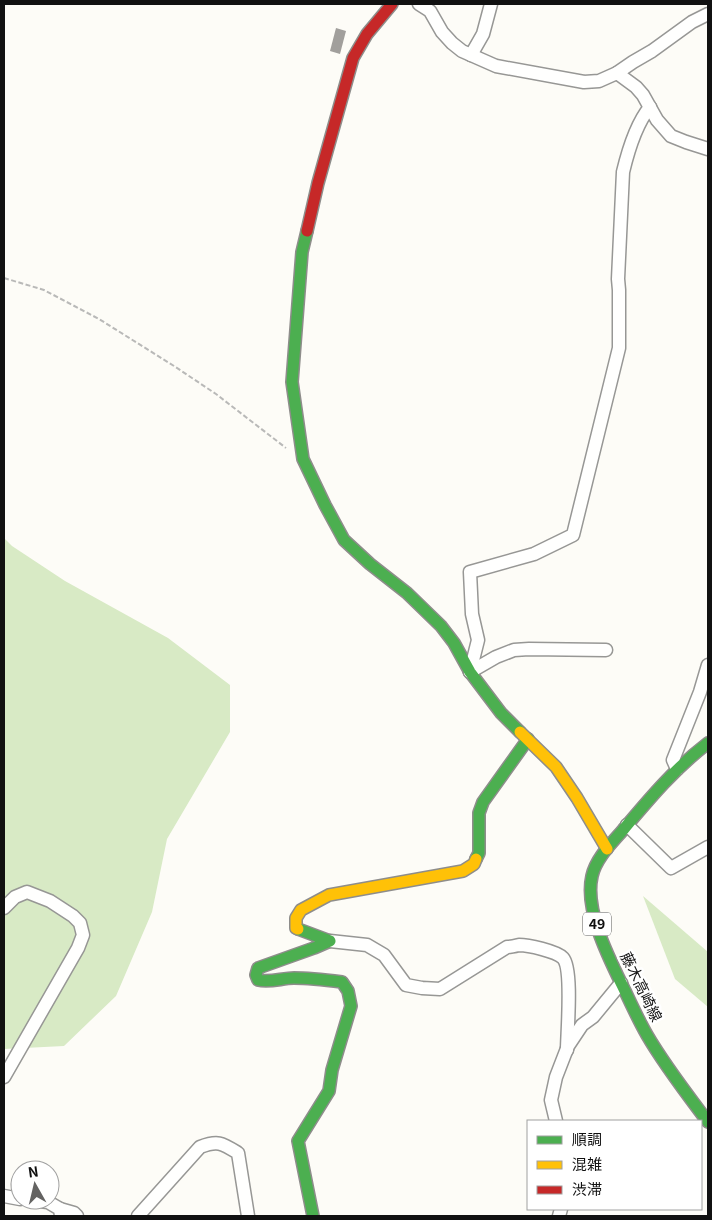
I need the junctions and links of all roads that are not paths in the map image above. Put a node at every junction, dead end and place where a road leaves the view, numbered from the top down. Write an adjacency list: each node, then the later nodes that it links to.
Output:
1 (392, 4): 11 (street)
2 (418, 4): 5 (street)
3 (491, 4): 5 (street)
4 (708, 14): 6 (street)
5 (471, 55): 6 (street)
6 (617, 73): 7 (street)
7 (650, 107): 8 (street); 11 (street)
8 (708, 149)
9 (606, 650): 11 (street)
10 (708, 665): 14 (street)
11 (470, 672): 12 (street)
12 (528, 739): 17 (street); 19 (street)
13 (708, 743): 14 (street, 藤木高崎線 / 49)
14 (677, 769): 15 (street, 藤木高崎線 / 49)
15 (627, 825): 16 (street); 17 (street, 藤木高崎線 / 49)
16 (708, 847)
17 (607, 849): 20 (street, 藤木高崎線 / 49)
18 (4, 908): 22 (street)
19 (330, 941): 21 (street); 29 (street)
20 (621, 983): 21 (street); 24 (street, 藤木高崎線 / 49)
21 (567, 1050): 23 (street)
22 (4, 1077)
23 (556, 1120)
24 (708, 1122)
25 (61, 1213): 26 (street)
26 (77, 1216)
27 (138, 1216): 28 (street)
28 (248, 1216)
29 (313, 1216)

